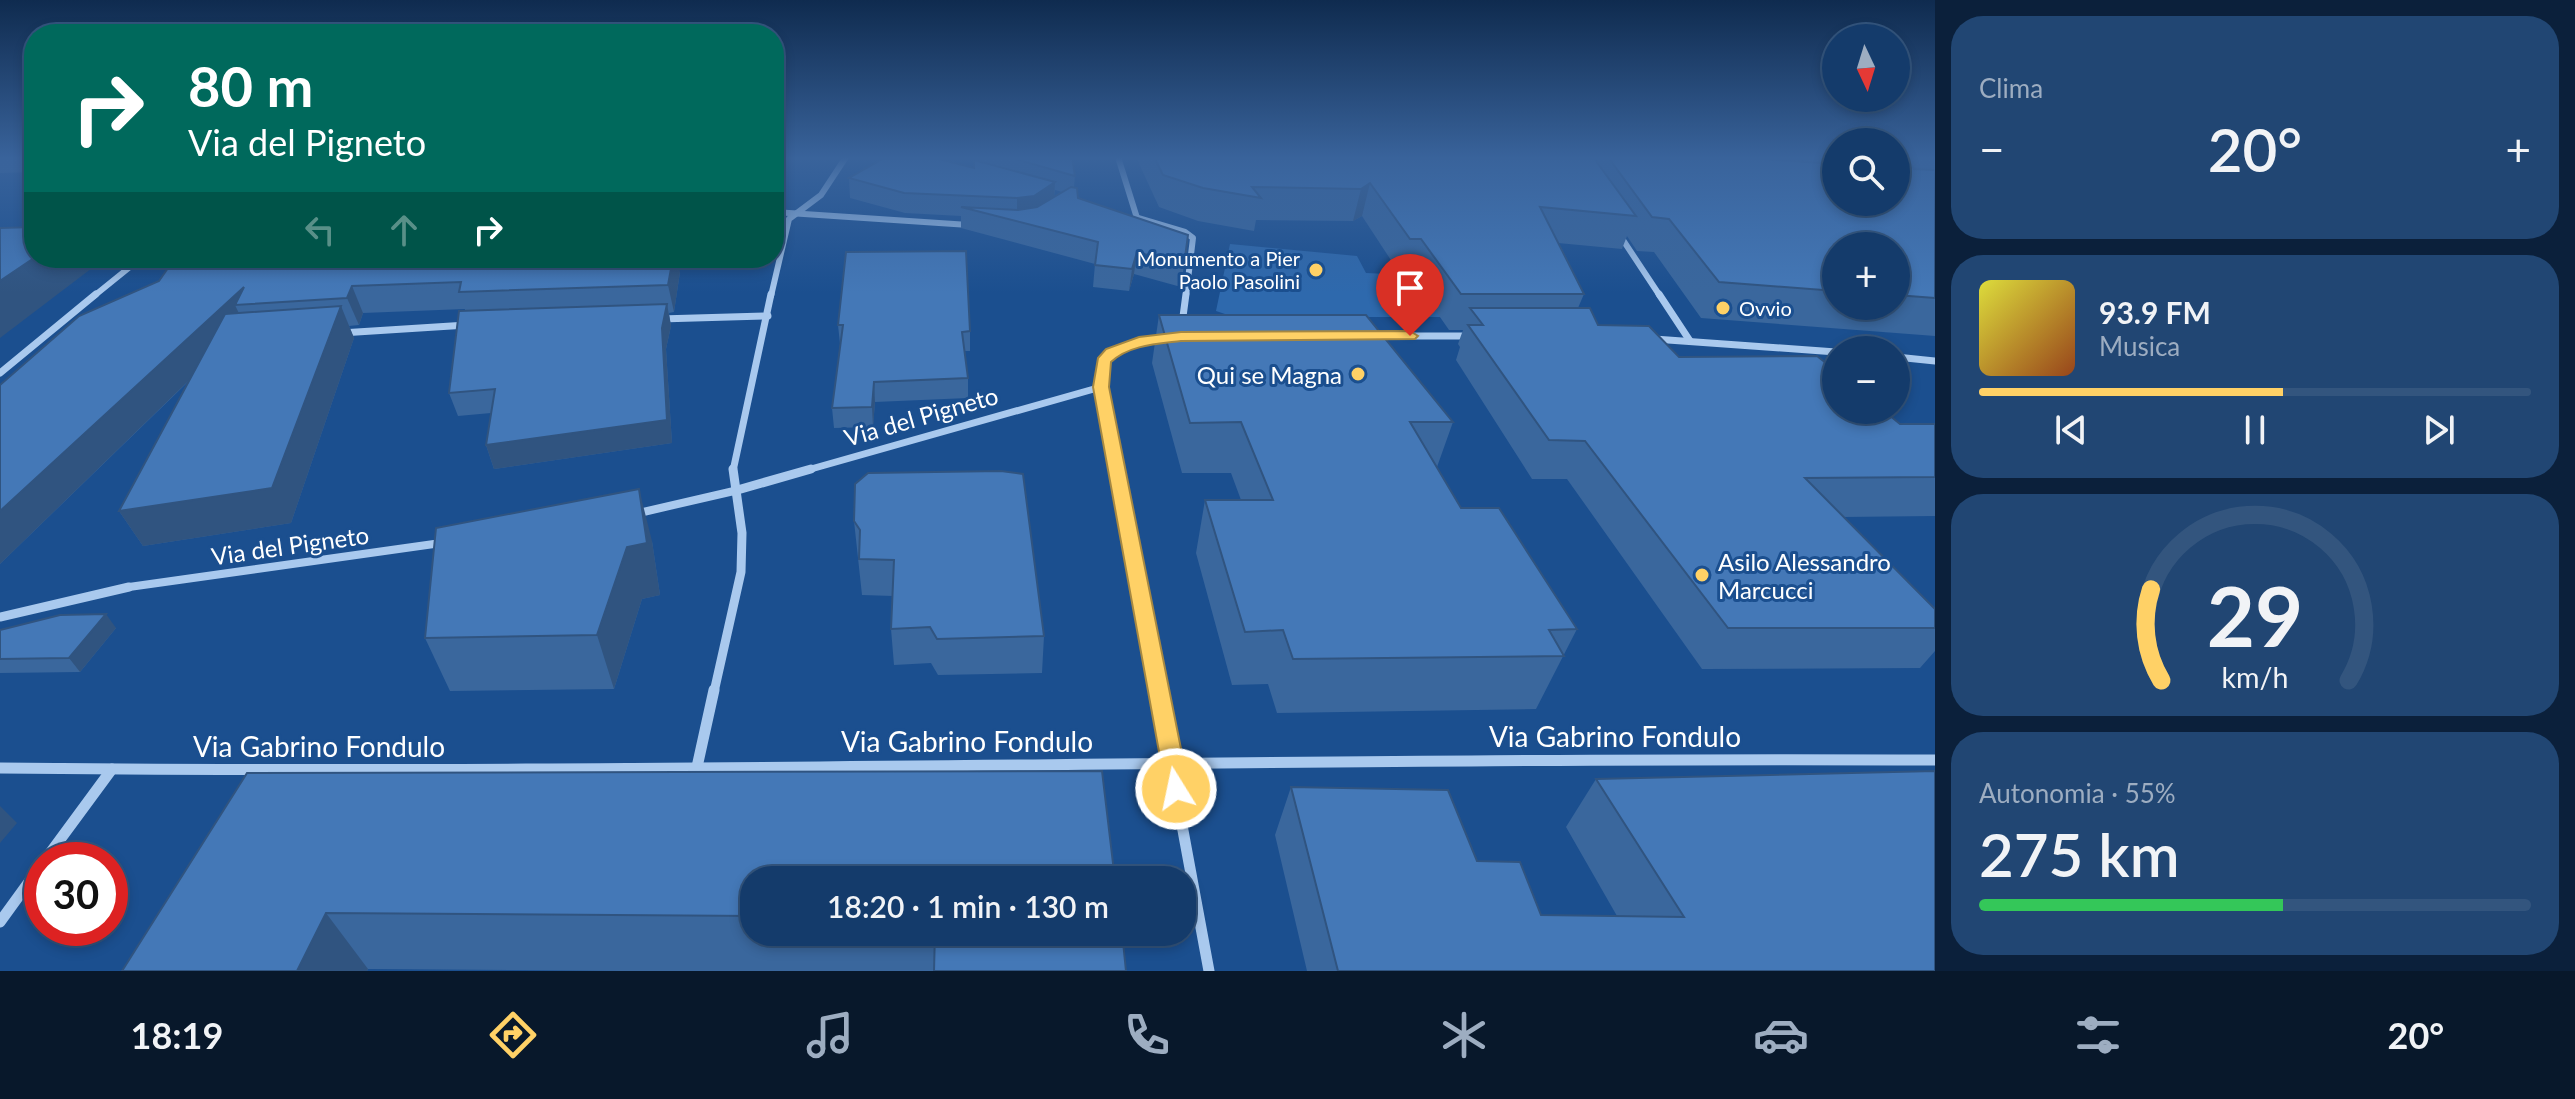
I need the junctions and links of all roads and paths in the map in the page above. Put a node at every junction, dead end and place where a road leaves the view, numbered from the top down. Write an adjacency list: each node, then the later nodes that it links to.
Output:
1 (812, 202): 4 (street)
2 (1132, 202): 6 (street)
3 (784, 213): 4 (street)
4 (797, 214): 8 (street); 9 (street)
5 (1123, 215): 6 (street)
6 (1137, 218): 18 (street)
7 (1611, 222): 21 (street)
8 (976, 225)
9 (784, 236)
10 (129, 268): 25 (street)
11 (778, 268): 12 (street)
12 (768, 316): 13 (street); 27 (street)
13 (655, 320)
14 (484, 325): 15 (street)
15 (330, 334)
16 (1363, 336): 17 (street)
17 (1482, 336)
18 (1181, 337)
19 (1167, 338): 26 (street)
20 (1646, 339): 21 (street)
21 (1690, 341): 22 (street)
22 (1822, 351)
23 (1910, 358): 24 (street)
24 (1935, 361)
25 (0, 373)
26 (1101, 387): 27 (street, Via del Pigneto); 33 (street)
27 (734, 491): 28 (street, Via del Pigneto); 34 (street)
28 (634, 514)
29 (450, 542): 30 (street, Via del Pigneto)
30 (129, 587): 31 (street, Via del Pigneto)
31 (0, 617)
32 (1935, 760): 33 (street, Via Gabrino Fondulo)
33 (1172, 764): 34 (street, Via Gabrino Fondulo); 42 (street)
34 (697, 767): 37 (street, Via Gabrino Fondulo)
35 (0, 768): 36 (street, Via Gabrino Fondulo)
36 (112, 769): 37 (street, Via Gabrino Fondulo); 39 (street)
37 (267, 771): 38 (street)
38 (259, 783)
39 (59, 842)
40 (24, 889): 41 (street)
41 (0, 922)
42 (1209, 971)

